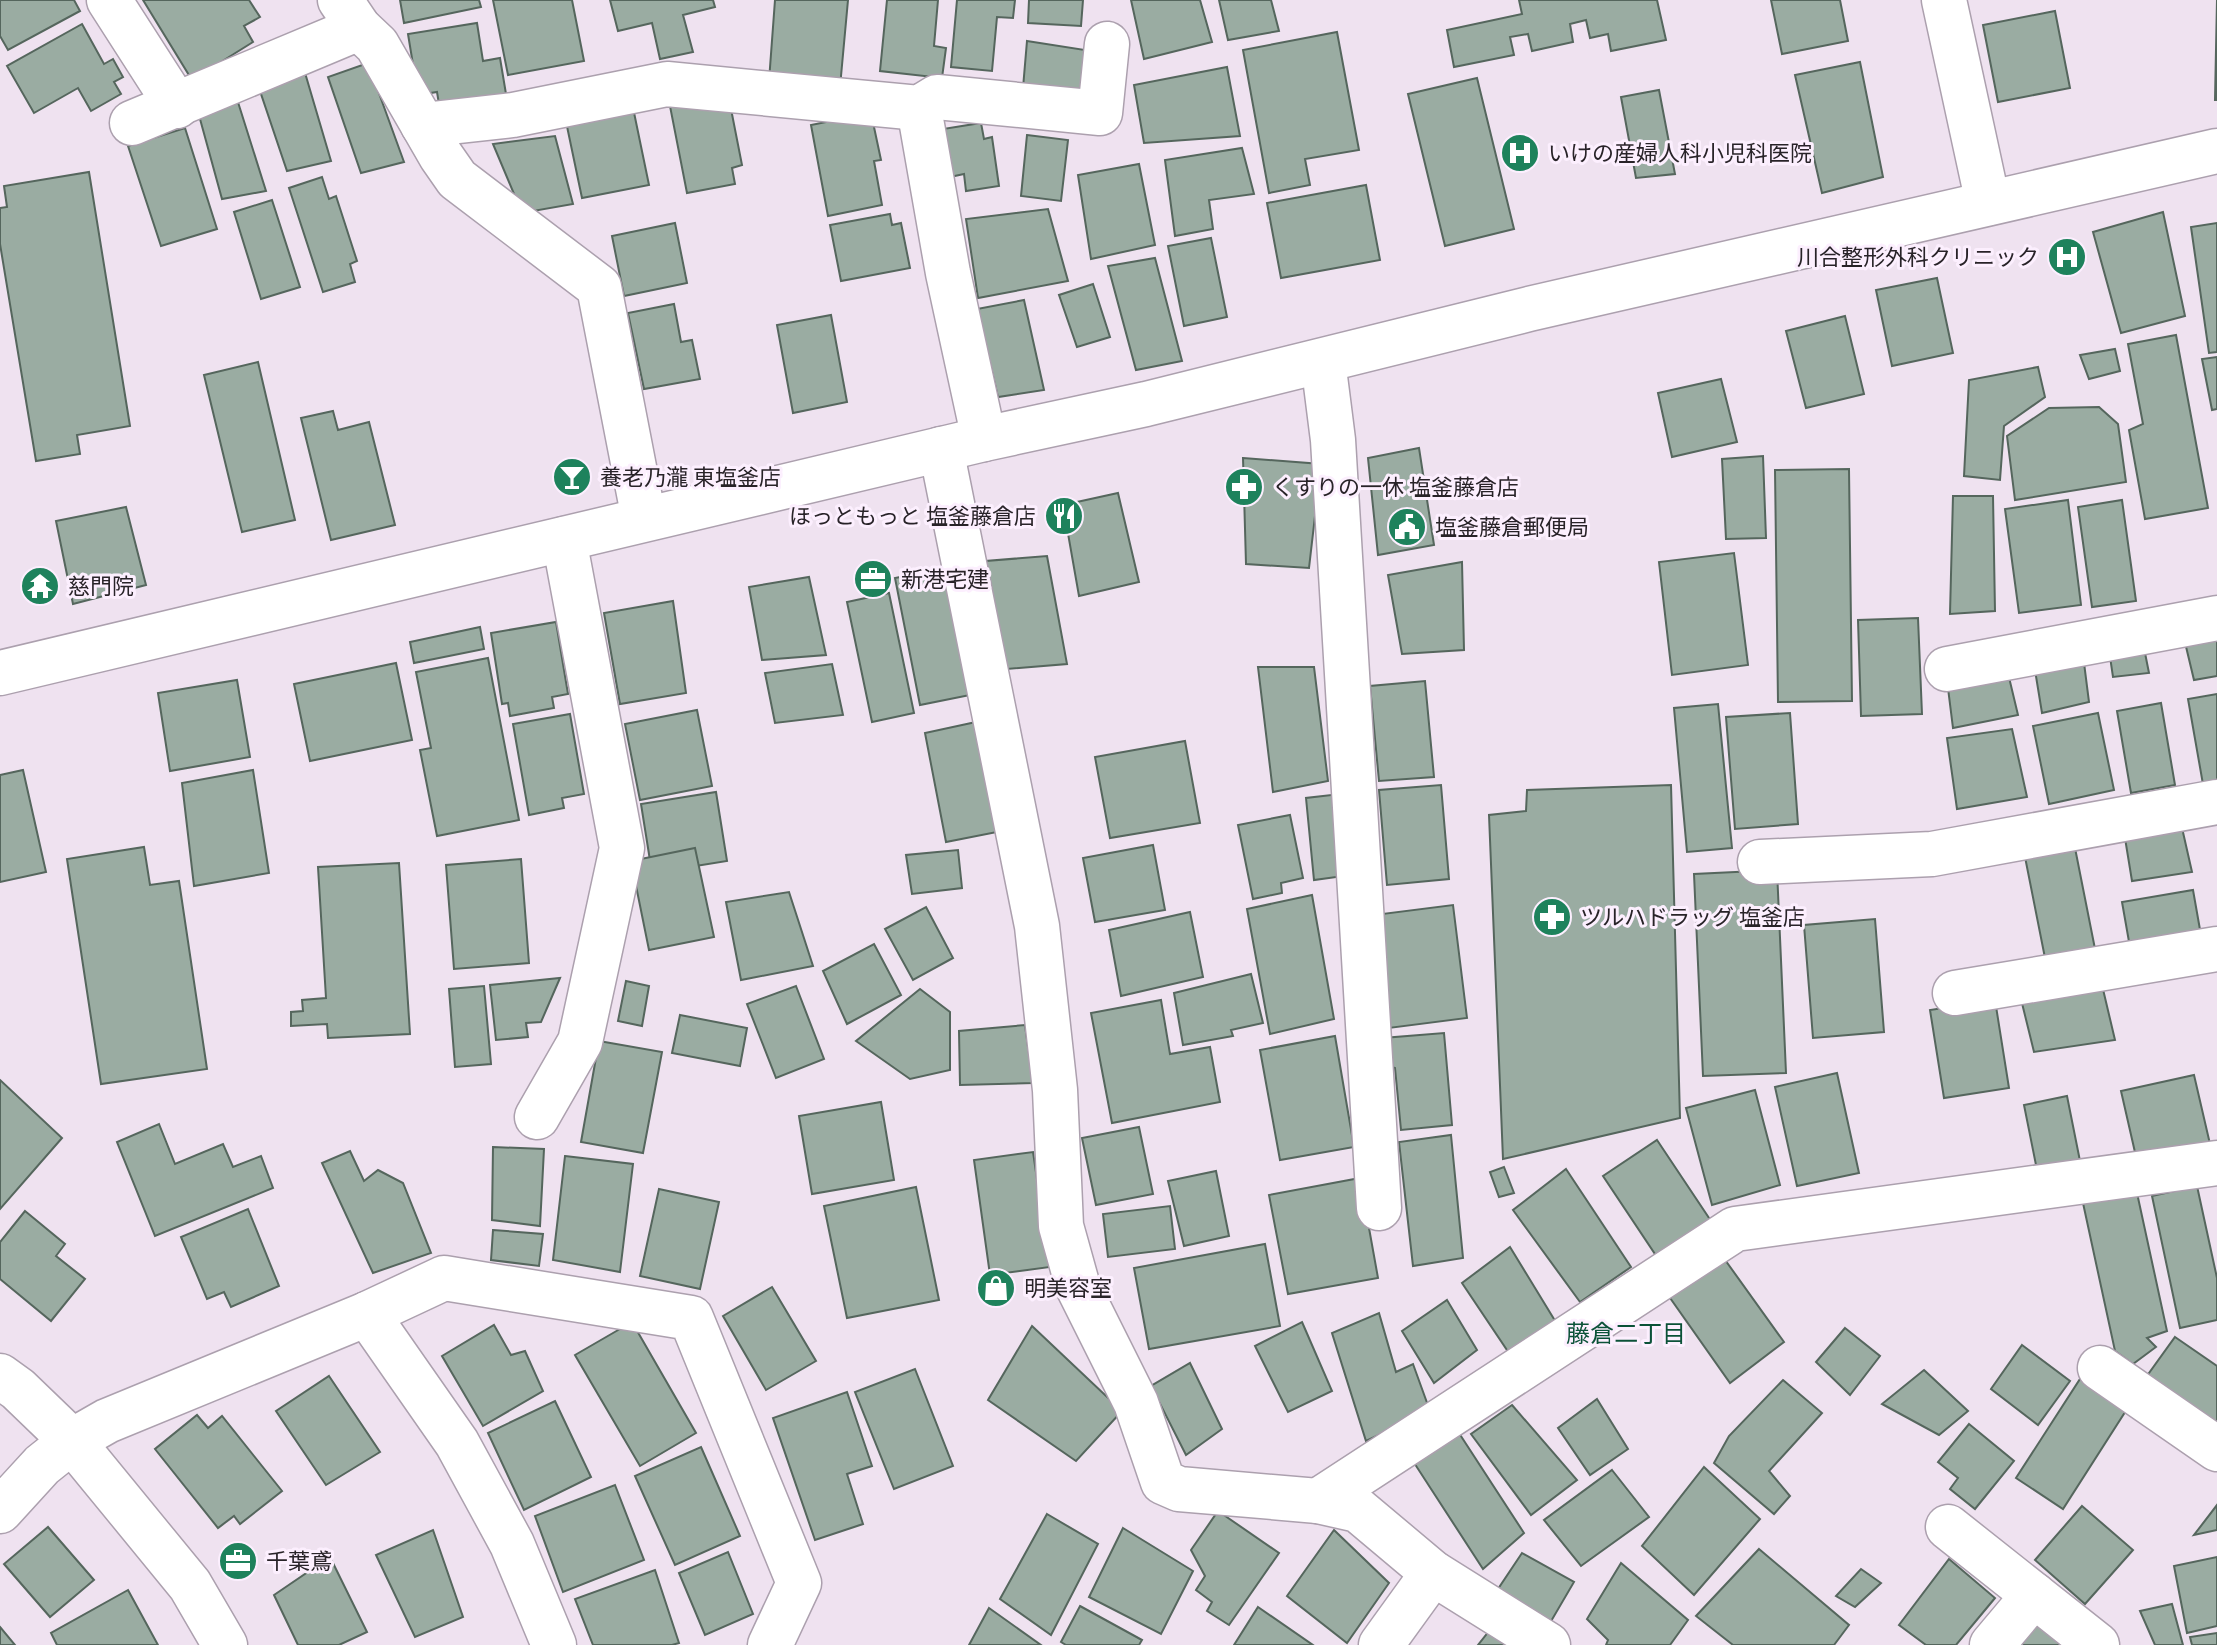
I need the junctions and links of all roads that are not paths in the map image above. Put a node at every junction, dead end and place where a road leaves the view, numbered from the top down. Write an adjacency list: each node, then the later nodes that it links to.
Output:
1 (109, 0): 5 (street)
2 (1944, 0): 10 (street)
3 (349, 14): 5 (street); 8 (street)
4 (1107, 44): 6 (street)
5 (177, 106): 7 (street)
6 (919, 108): 8 (street); 12 (street)
7 (132, 123)
8 (423, 125): 14 (street)
9 (2217, 151): 10 (street)
10 (1988, 203): 11 (street)
11 (1323, 361): 12 (street); 25 (street)
12 (984, 439): 13 (street)
13 (941, 449): 14 (street); 31 (street)
14 (644, 519): 15 (street)
15 (564, 539): 18 (street); 23 (street)
16 (2217, 618): 17 (street)
17 (1947, 669)
18 (0, 673)
19 (2217, 802): 20 (street)
20 (1760, 862)
21 (2217, 949): 22 (street)
22 (1955, 993)
23 (537, 1117)
24 (2217, 1163): 31 (street)
25 (1379, 1208)
26 (367, 1314): 29 (street); 37 (street); 38 (street)
27 (2100, 1368): 30 (street)
28 (0, 1376): 29 (street)
29 (72, 1441): 32 (street); 36 (street)
30 (2217, 1449)
31 (1318, 1501): 34 (street)
32 (0, 1511)
33 (1948, 1527): 35 (street)
34 (1433, 1573): 39 (street); 40 (street)
35 (2034, 1595): 41 (street); 42 (street)
36 (225, 1645)
37 (554, 1645)
38 (770, 1645)
39 (1381, 1645)
40 (1548, 1645)
41 (1992, 1645)
42 (2097, 1645)

